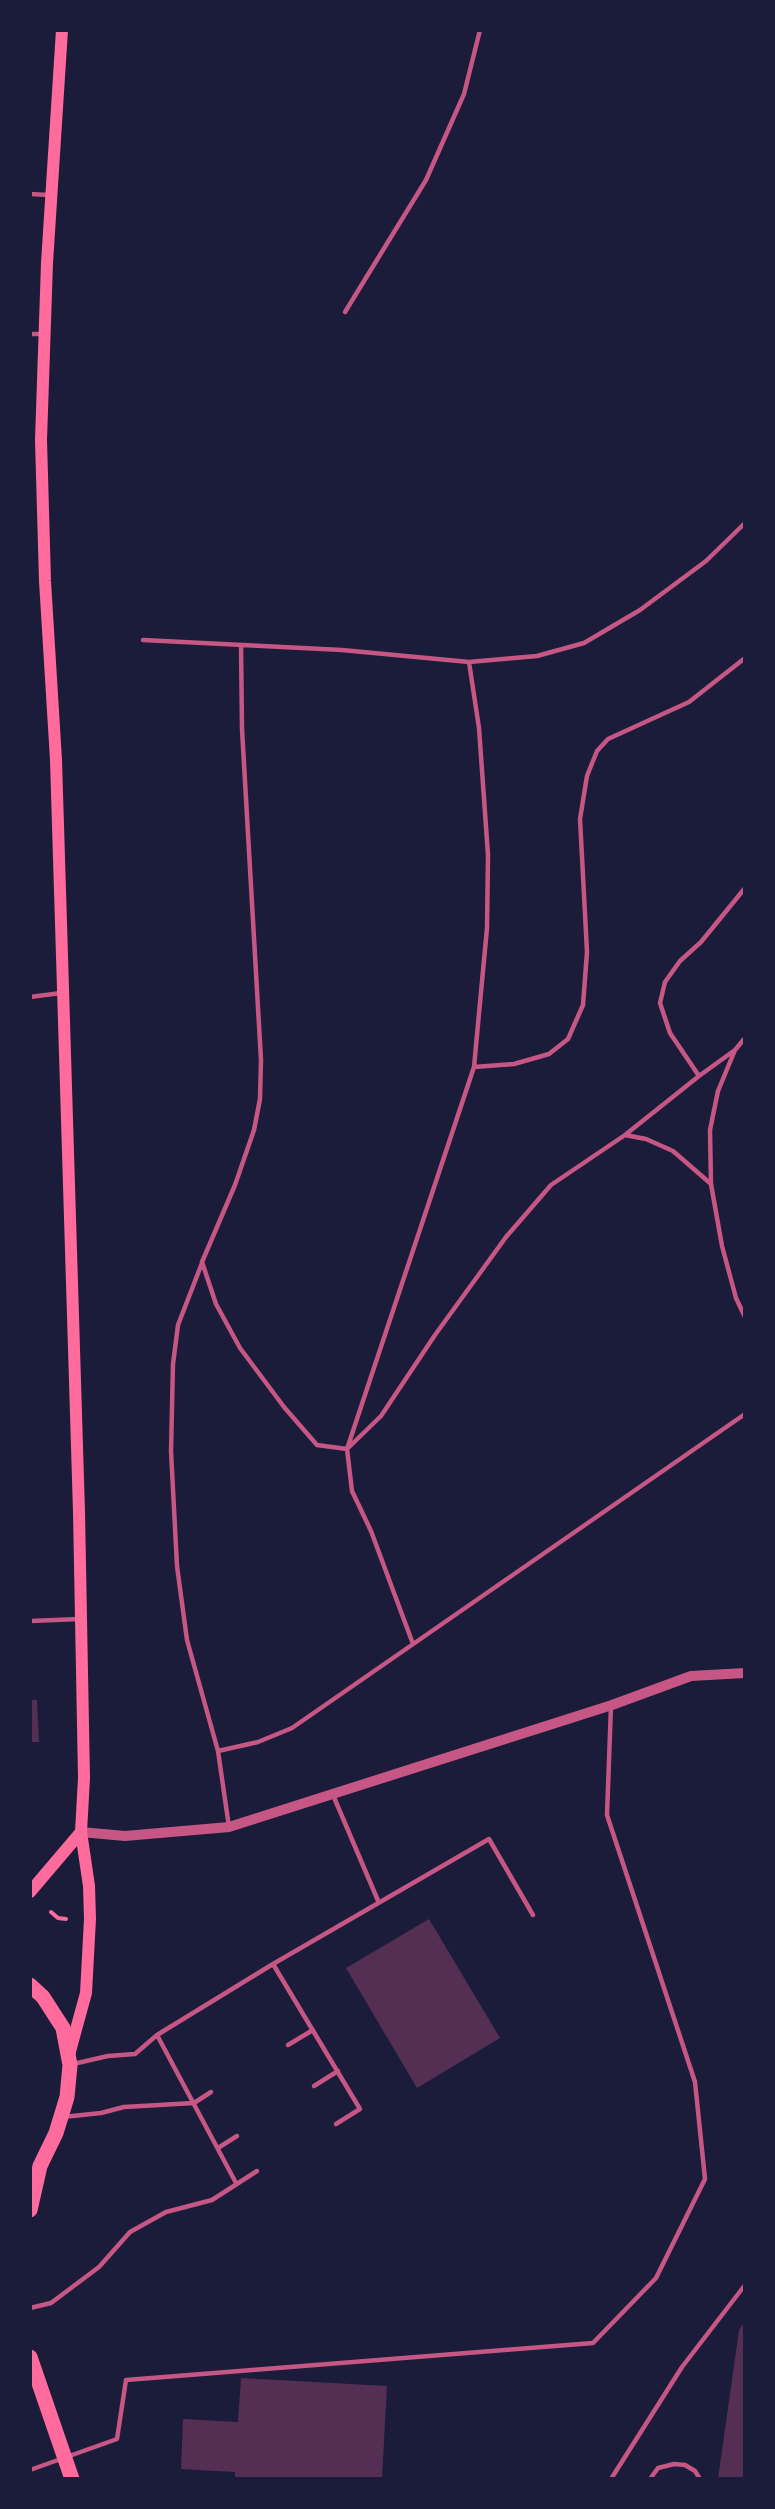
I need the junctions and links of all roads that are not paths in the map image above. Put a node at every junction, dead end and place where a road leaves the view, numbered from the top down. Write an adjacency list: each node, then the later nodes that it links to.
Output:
1 (62, 30): 4 (main road)
2 (480, 30): 5 (lane)
3 (30, 194): 4 (lane)
4 (51, 195): 7 (main road)
5 (345, 312)
6 (30, 334): 7 (lane)
7 (44, 334): 14 (main road)
8 (745, 523): 12 (lane)
9 (143, 640): 10 (lane)
10 (241, 645): 12 (lane); 22 (lane)
11 (745, 658): 18 (lane)
12 (469, 662): 18 (lane)
13 (745, 888): 19 (lane)
14 (63, 993): 15 (lane); 26 (main road)
15 (30, 997)
16 (745, 1038): 17 (lane)
17 (735, 1050): 19 (lane); 21 (lane)
18 (474, 1066): 25 (lane)
19 (699, 1076): 20 (lane)
20 (625, 1135): 21 (lane); 25 (lane)
21 (711, 1185): 23 (lane)
22 (202, 1262): 25 (lane); 31 (lane)
23 (745, 1317)
24 (745, 1414): 28 (lane)
25 (347, 1449): 28 (lane)
26 (80, 1619): 27 (lane); 34 (main road)
27 (30, 1621)
28 (413, 1644): 31 (lane)
29 (745, 1673): 30 (street)
30 (612, 1705): 32 (street); 59 (lane)
31 (218, 1751): 33 (lane)
32 (333, 1794): 33 (street); 36 (lane)
33 (230, 1827): 34 (street)
34 (81, 1832): 35 (main road); 43 (main road)
35 (30, 1892)
36 (379, 1903): 37 (lane); 38 (lane)
37 (533, 1915)
38 (273, 1964): 40 (lane); 41 (lane)
39 (30, 1984): 43 (main road)
40 (313, 2030): 42 (lane); 44 (lane)
41 (157, 2035): 43 (lane); 47 (lane)
42 (288, 2045)
43 (69, 2060): 48 (main road)
44 (338, 2071): 45 (lane); 49 (lane)
45 (314, 2086)
46 (211, 2092): 47 (lane)
47 (194, 2103): 48 (lane); 51 (lane)
48 (60, 2118): 52 (main road)
49 (336, 2124)
50 (237, 2136): 51 (lane)
51 (218, 2148): 54 (lane)
52 (35, 2170): 55 (main road)
53 (257, 2171): 54 (lane)
54 (236, 2183): 57 (lane)
55 (30, 2210)
56 (745, 2285): 62 (lane)
57 (30, 2308)
58 (30, 2357): 59 (main road)
59 (64, 2456): 60 (lane); 61 (main road)
60 (30, 2469)
61 (72, 2479)
62 (611, 2479)
63 (650, 2479): 64 (lane)
64 (700, 2479)

